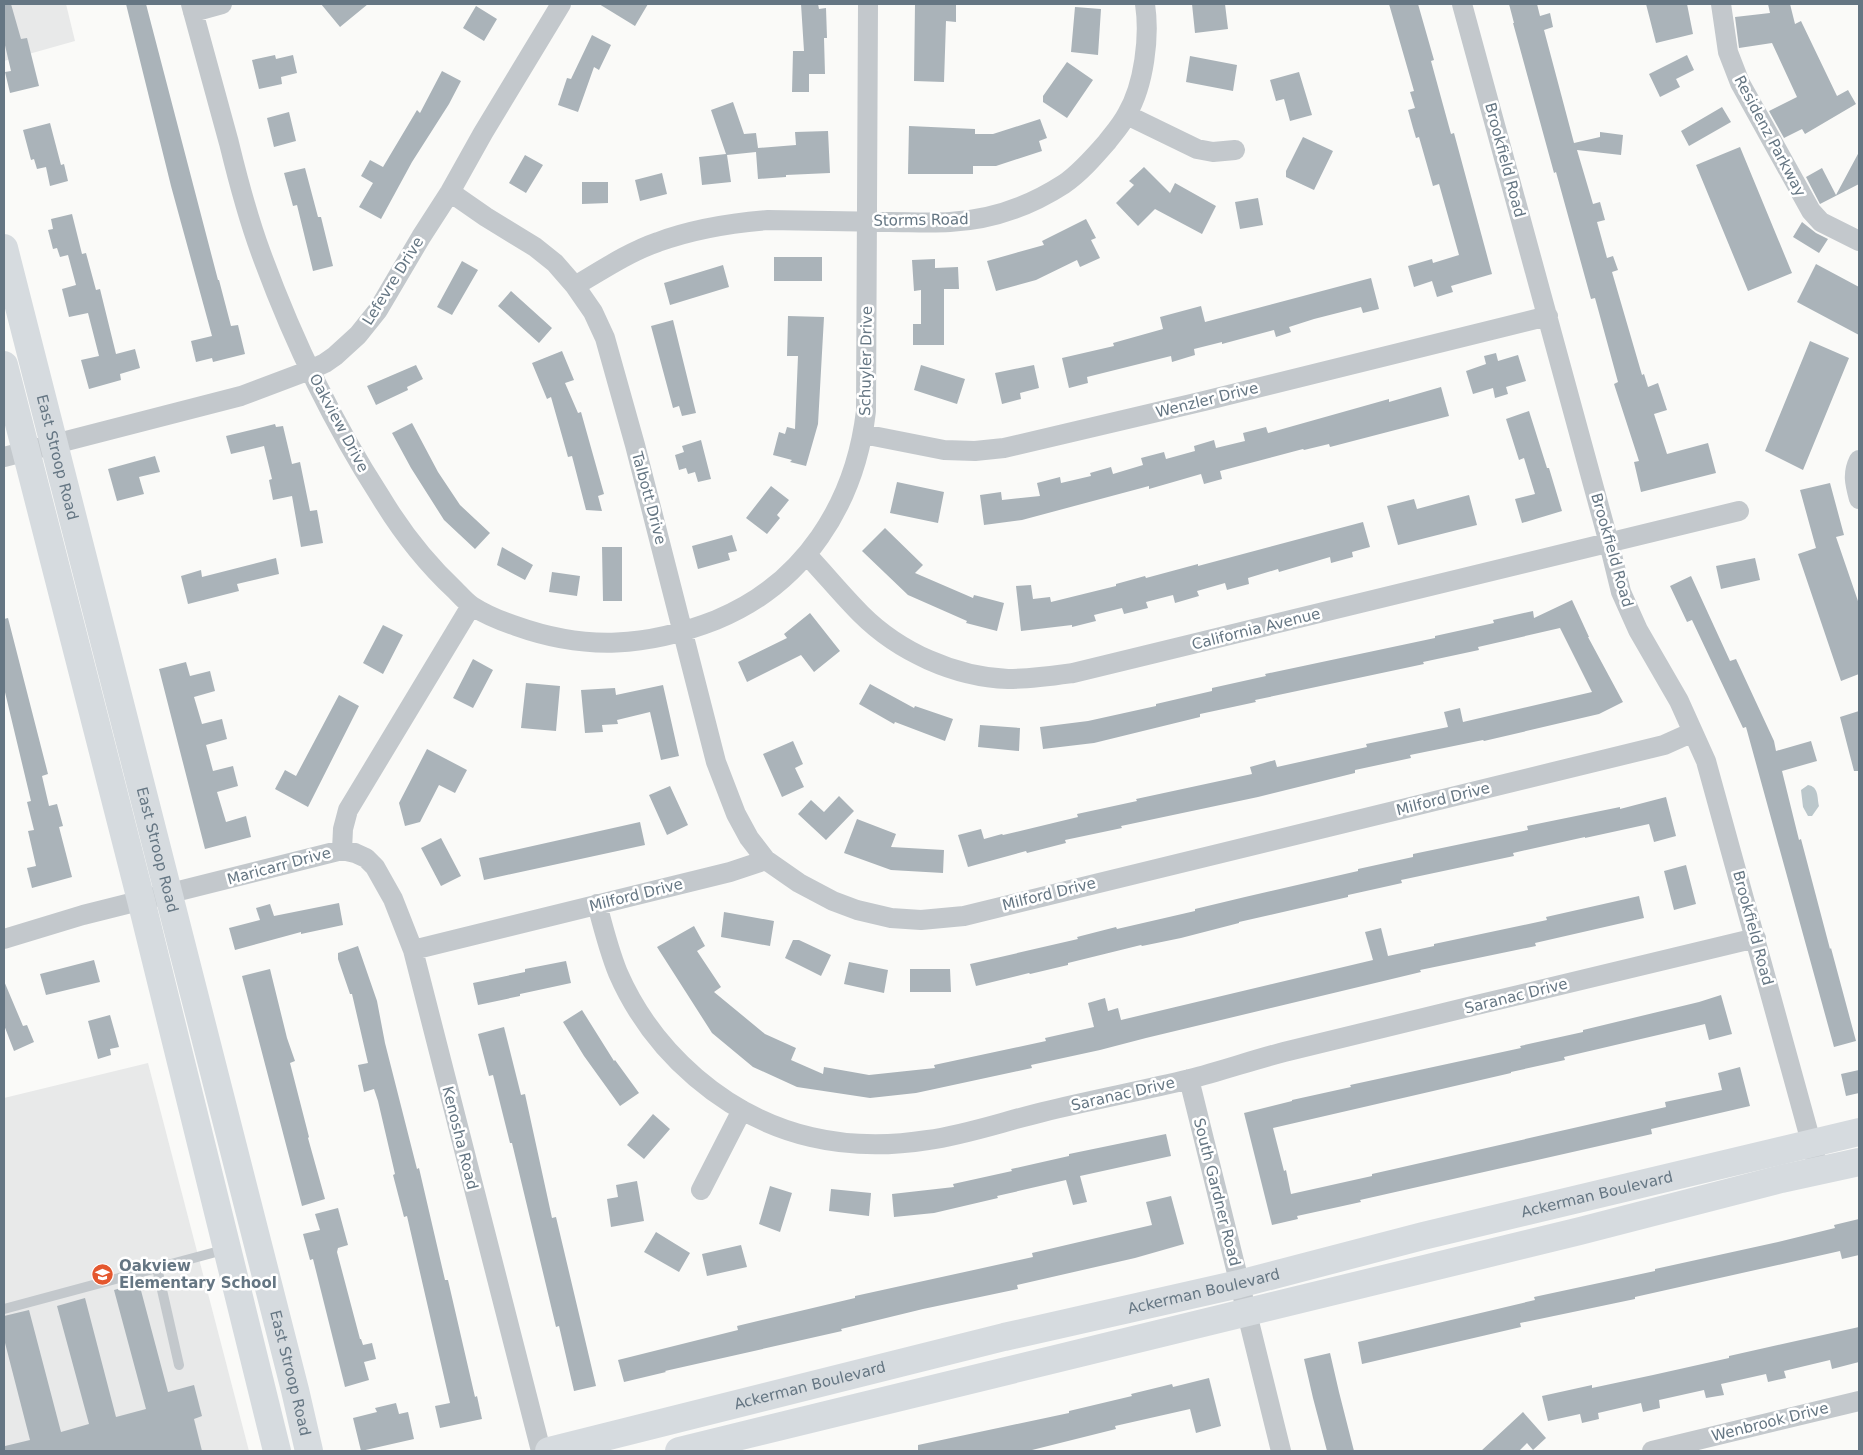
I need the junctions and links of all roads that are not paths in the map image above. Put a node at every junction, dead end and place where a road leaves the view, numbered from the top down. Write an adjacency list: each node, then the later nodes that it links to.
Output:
1 (222, 4): 7 (street)
2 (561, 4): 10 (street, Lefevre Drive)
3 (868, 4): 11 (street, Schuyler Drive)
4 (1145, 4): 8 (street, Storms Road)
5 (1462, 4): 15 (street, Brookfield Road)
6 (1721, 4): 12 (street, Residenz Parkway)
7 (192, 8): 17 (street, Oakview Drive)
8 (1127, 115): 9 (street); 11 (street, Storms Road)
9 (1236, 150)
10 (450, 192): 14 (street, Talbott Drive); 17 (street, Lefevre Drive)
11 (867, 221): 14 (street, Storms Road); 18 (street, Schuyler Drive)
12 (1859, 241)
13 (4, 248): 19 (street, East Stroop Road)
14 (576, 286): 27 (street, Talbott Drive)
15 (1548, 316): 18 (street, Wenzler Drive); 24 (street, Brookfield Road)
16 (4, 365): 20 (street, East Stroop Road)
17 (310, 370): 19 (street, Lefevre Drive); 26 (street, Oakview Drive)
18 (863, 434): 25 (street, Schuyler Drive)
19 (53, 445): 20 (street, Lefevre Drive); 31 (street, East Stroop Road)
20 (15, 454): 32 (street, East Stroop Road)
21 (1859, 460): 22 (street)
22 (1859, 498)
23 (1739, 511): 24 (street, California Avenue)
24 (1610, 543): 25 (street, California Avenue); 28 (street, Brookfield Road)
25 (807, 555): 27 (street, Schuyler Drive)
26 (471, 606): 27 (street, Oakview Drive); 29 (street, Maricarr Drive)
27 (682, 632): 30 (street, Talbott Drive)
28 (1694, 732): 30 (street, Milford Drive); 34 (street, Brookfield Road)
29 (342, 850): 31 (street, Maricarr Drive); 36 (street, Kenosha Road)
30 (766, 860): 33 (street, Milford Drive)
31 (168, 893): 32 (street, Maricarr Drive); 52 (street, East Stroop Road)
32 (140, 900): 35 (street, Maricarr Drive); 44 (street, East Stroop Road)
33 (597, 904): 36 (street, Milford Drive); 38 (street, Saranac Drive)
34 (1756, 938): 37 (street, Saranac Drive); 40 (street, Brookfield Road)
35 (4, 939)
36 (413, 950): 53 (street, Kenosha Road)
37 (1189, 1079): 38 (street, Saranac Drive); 46 (street, South Gardner Road)
38 (742, 1110): 43 (street)
39 (1859, 1132): 40 (street, Ackerman Boulevard)
40 (1812, 1144): 42 (street, Brookfield Road); 46 (street, Ackerman Boulevard)
41 (1859, 1162): 42 (street, Ackerman Boulevard)
42 (1819, 1171): 48 (street, Ackerman Boulevard)
43 (701, 1190)
44 (228, 1248): 45 (lane); 51 (street, East Stroop Road)
45 (157, 1268): 47 (lane); 49 (lane)
46 (1239, 1284): 48 (street, South Gardner Road); 54 (street, Ackerman Boulevard)
47 (4, 1309)
48 (1246, 1312): 55 (street, Ackerman Boulevard); 56 (street, South Gardner Road)
49 (179, 1365)
50 (1859, 1401): 57 (street, Wenbrook Drive)
51 (277, 1451)
52 (309, 1451)
53 (541, 1451)
54 (549, 1451)
55 (679, 1451)
56 (1281, 1451)
57 (1652, 1451)

